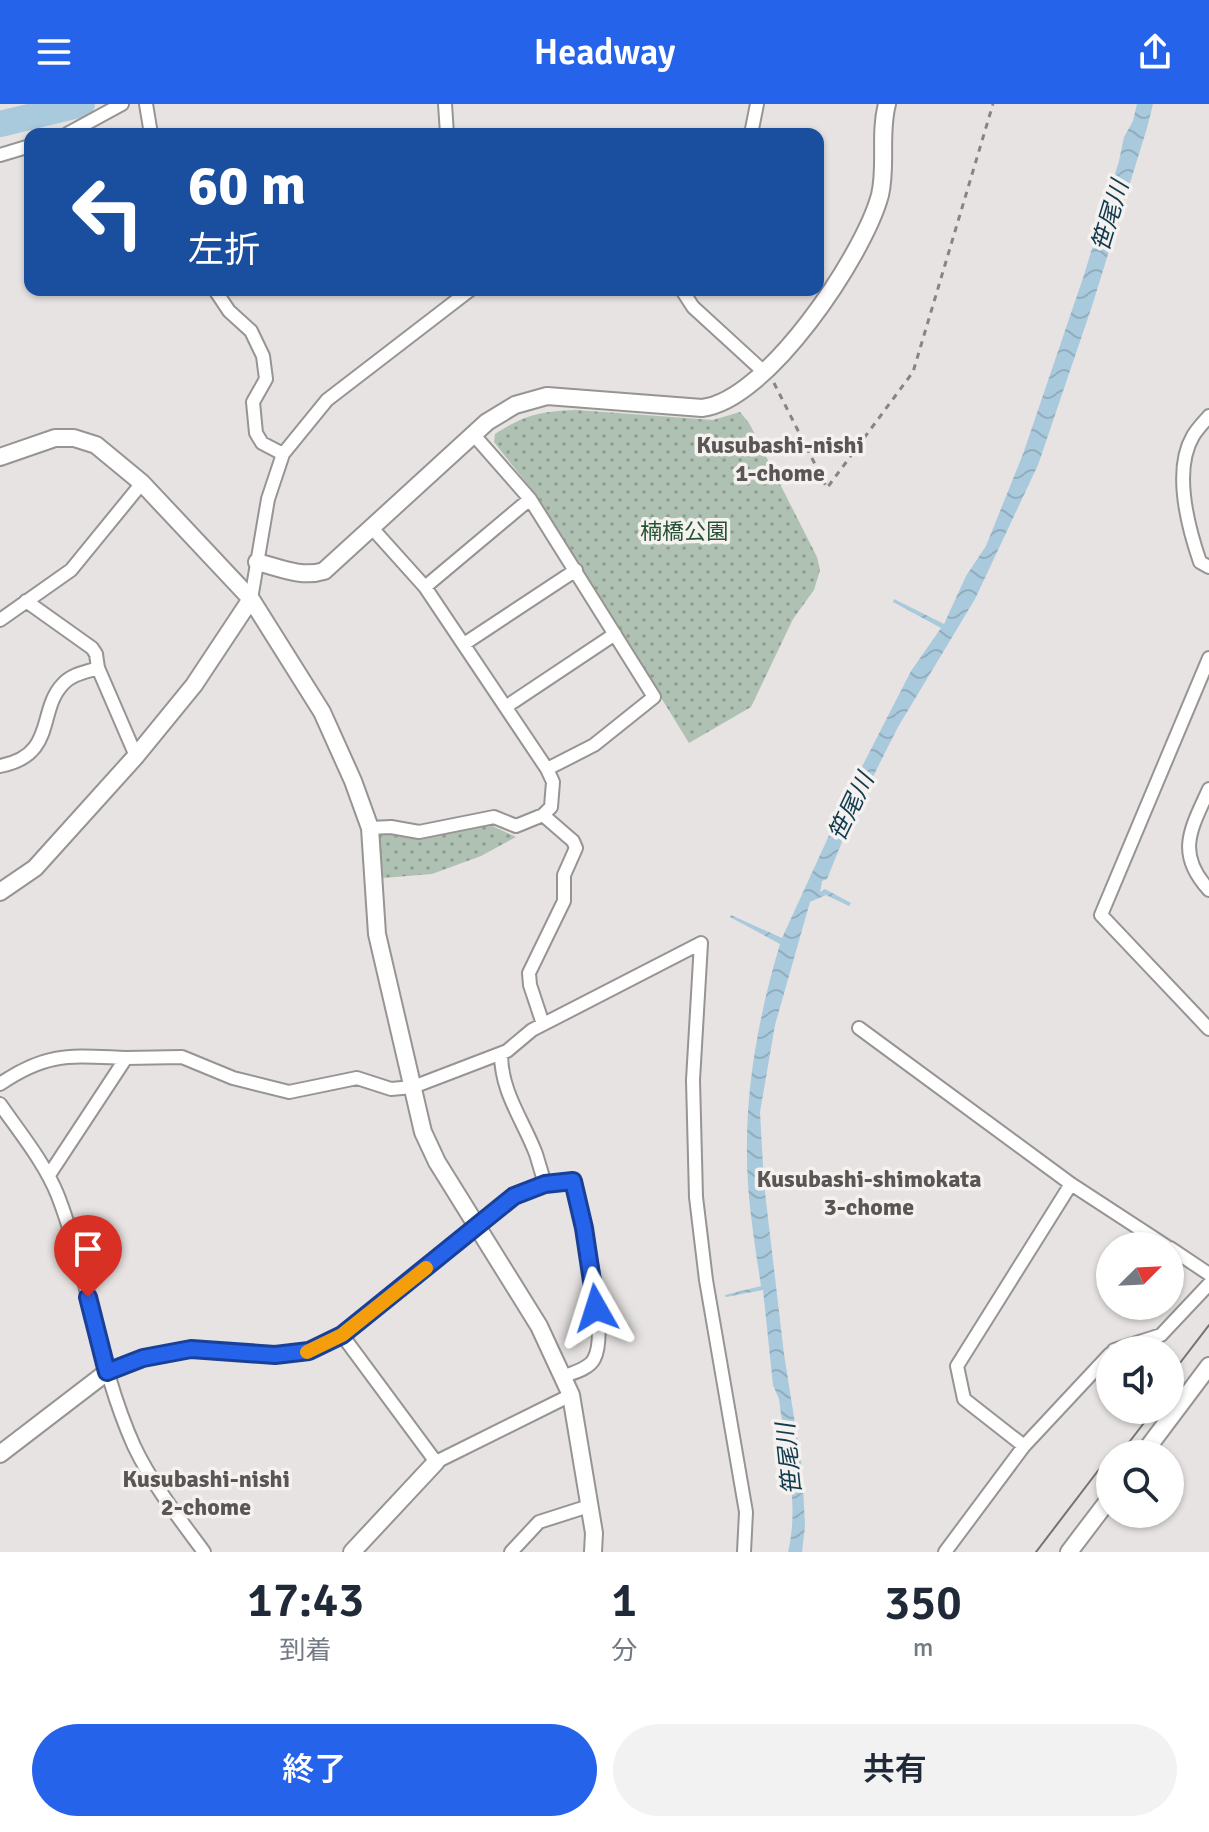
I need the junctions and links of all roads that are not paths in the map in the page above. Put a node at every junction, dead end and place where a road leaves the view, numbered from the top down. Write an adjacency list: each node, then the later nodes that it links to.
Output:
1 (122, 104): 6 (street)
2 (146, 104): 7 (street)
3 (445, 104): 8 (street)
4 (757, 104): 9 (street)
5 (887, 104): 15 (street)
6 (78, 128)
7 (150, 128)
8 (447, 128)
9 (752, 128)
10 (24, 148): 11 (street)
11 (0, 155)
12 (219, 296): 18 (street)
13 (462, 296): 18 (street)
14 (686, 296): 15 (street)
15 (765, 370): 17 (street)
16 (1209, 416): 24 (street)
17 (473, 434): 21 (street); 22 (street)
18 (283, 454): 23 (street)
19 (0, 457): 20 (street)
20 (142, 483): 27 (street); 28 (street)
21 (530, 499): 25 (street); 26 (street)
22 (372, 528): 23 (street); 26 (street)
23 (257, 562): 27 (street)
24 (1209, 567)
25 (576, 570): 30 (street); 31 (street)
26 (425, 587): 31 (street)
27 (251, 599): 35 (street); 40 (street)
28 (26, 601): 29 (street); 33 (street)
29 (0, 620)
30 (615, 634): 34 (street); 37 (street)
31 (464, 644): 34 (street)
32 (1209, 658): 45 (street)
33 (98, 668): 35 (street); 36 (street)
34 (507, 706): 37 (street)
35 (136, 756): 42 (street)
36 (0, 766)
37 (547, 769): 39 (street)
38 (1209, 789): 41 (street)
39 (543, 815): 40 (street); 43 (street)
40 (370, 828): 49 (street)
41 (1209, 890)
42 (0, 892)
43 (543, 1024): 46 (street); 76 (street)
44 (859, 1028): 53 (street)
45 (1209, 1029)
46 (501, 1054): 49 (street); 52 (street)
47 (126, 1058): 48 (street); 49 (street); 51 (street)
48 (0, 1084)
49 (413, 1087): 54 (street)
50 (0, 1104): 51 (street)
51 (49, 1175): 63 (street)
52 (545, 1184): 54 (street); 64 (street)
53 (1071, 1184): 55 (street); 67 (street)
54 (478, 1225): 59 (street); 64 (street)
55 (1145, 1232)
56 (1184, 1258): 57 (street)
57 (1209, 1274)
58 (1209, 1284): 60 (street)
59 (342, 1335): 63 (street); 69 (street)
60 (1158, 1336)
61 (1209, 1366): 66 (street)
62 (1096, 1369): 67 (street)
63 (107, 1372): 68 (street); 72 (street)
64 (562, 1377): 65 (street)
65 (571, 1395): 69 (street); 70 (street)
66 (1154, 1440)
67 (1024, 1446): 77 (street)
68 (0, 1454)
69 (436, 1462): 73 (street)
70 (589, 1506): 74 (street); 75 (street)
71 (1096, 1516): 78 (street)
72 (204, 1552)
73 (352, 1552)
74 (511, 1552)
75 (593, 1552)
76 (744, 1552)
77 (945, 1552)
78 (1069, 1552)

